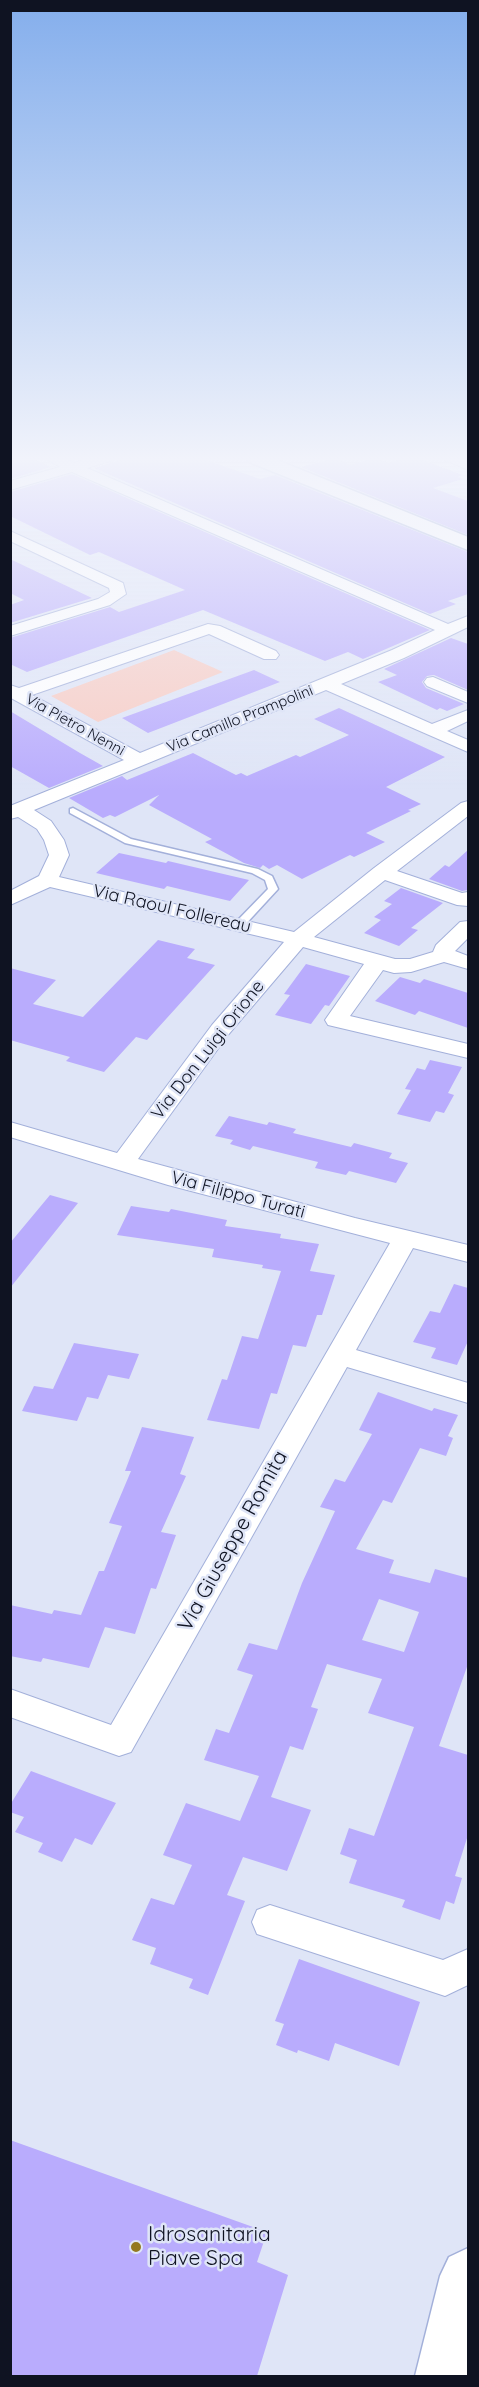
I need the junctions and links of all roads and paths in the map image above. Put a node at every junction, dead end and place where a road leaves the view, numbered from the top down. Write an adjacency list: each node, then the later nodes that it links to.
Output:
1 (82, 569): 5 (street)
2 (310, 569): 4 (street)
3 (468, 621): 4 (street, Via Camillo Prampolini)
4 (449, 629): 6 (street); 9 (street, Via Camillo Prampolini)
5 (10, 631)
6 (468, 636)
7 (270, 655): 10 (street)
8 (433, 682): 11 (street)
9 (327, 684): 13 (street); 15 (street, Via Camillo Prampolini)
10 (14, 692): 15 (street, Via Pietro Nenni)
11 (468, 698)
12 (468, 715): 13 (street)
13 (432, 731): 14 (street)
14 (468, 747)
15 (139, 760): 17 (street, Via Camillo Prampolini)
16 (468, 807): 19 (street, Via Don Luigi Orione)
17 (15, 811): 20 (street)
18 (73, 811): 23 (lane)
19 (381, 872): 21 (street); 25 (street, Via Don Luigi Orione)
20 (47, 880): 22 (street); 23 (street, Via Raoul Follereau)
21 (468, 898)
22 (10, 899)
23 (239, 925): 25 (street, Via Raoul Follereau)
24 (468, 927): 26 (street)
25 (298, 939): 28 (street); 31 (street, Via Don Luigi Orione)
26 (445, 956): 27 (street); 28 (street)
27 (468, 963)
28 (385, 964): 29 (street)
29 (468, 1051)
30 (16, 1138): 31 (street, Via Filippo Turati)
31 (123, 1163): 32 (street, Via Filippo Turati)
32 (405, 1239): 33 (street, Via Filippo Turati); 34 (street, Via Giuseppe Romita)
33 (468, 1253)
34 (338, 1354): 35 (street); 36 (street, Via Giuseppe Romita)
35 (468, 1393)
36 (10, 1703)
37 (270, 1922): 38 (street)
38 (468, 1966)
39 (468, 2282): 40 (main road)
40 (442, 2376)

